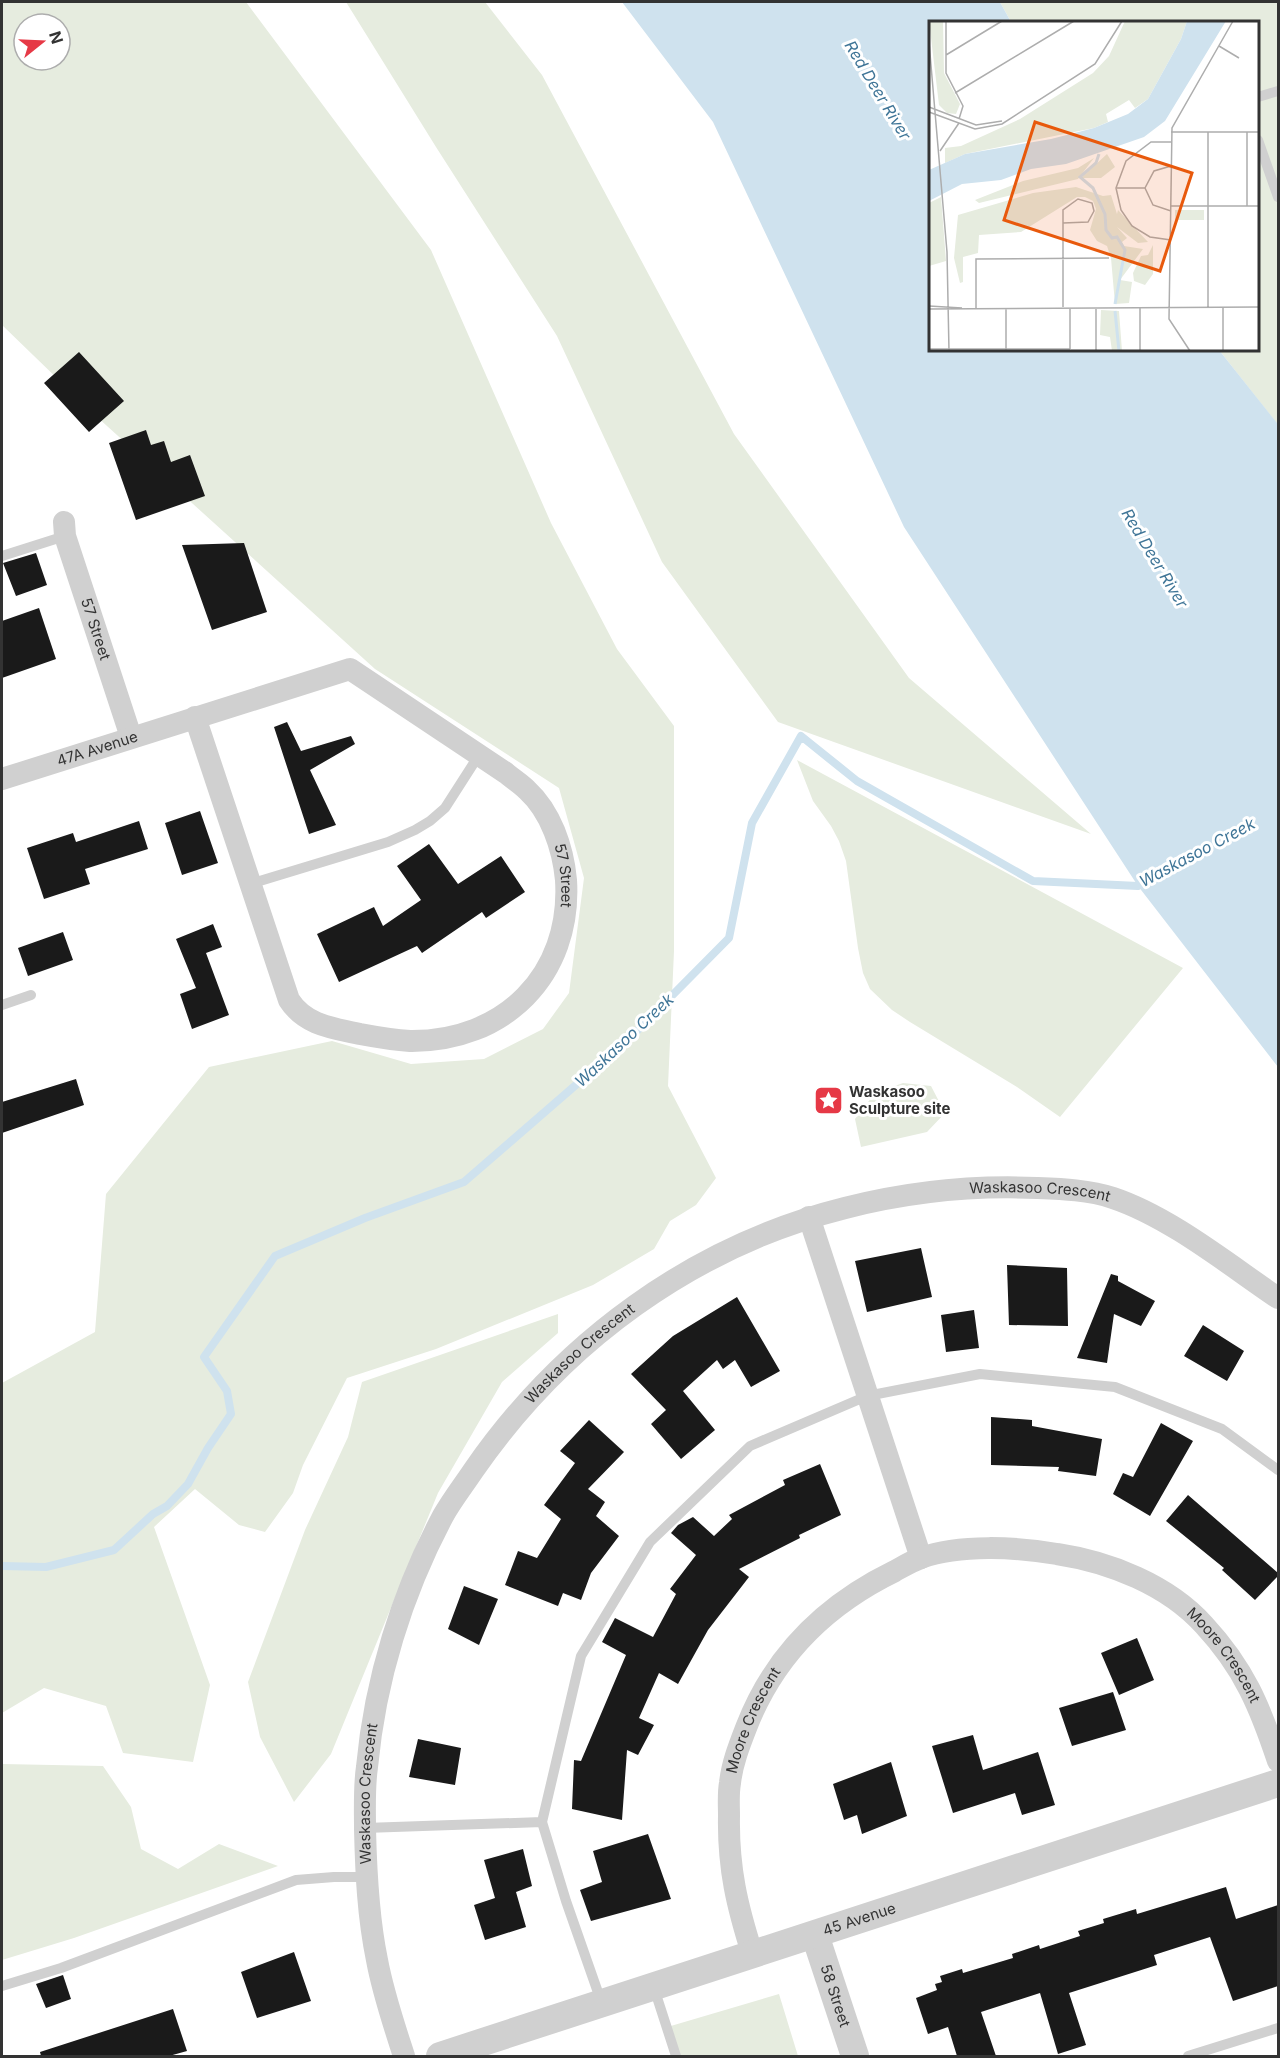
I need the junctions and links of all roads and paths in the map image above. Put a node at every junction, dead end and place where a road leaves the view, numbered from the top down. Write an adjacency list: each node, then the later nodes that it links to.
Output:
1 (1278, 92): 2 (lane)
2 (1259, 97)
3 (1259, 145): 4 (lane)
4 (1278, 197)
5 (65, 529): 6 (lane); 8 (street, 57 Street)
6 (2, 556)
7 (195, 717): 8 (street, 47A Avenue); 9 (street, 57 Street); 11 (street, 57 Street)
8 (131, 737): 10 (street, 47A Avenue)
9 (479, 755): 11 (lane); 11 (street, 57 Street)
10 (2, 779)
11 (250, 884)
12 (31, 995): 13 (lane)
13 (2, 1005)
14 (809, 1217): 15 (street, Waskasoo Crescent); 16 (street); 22 (street, Waskasoo Crescent)
15 (1278, 1298)
16 (867, 1396): 17 (lane); 18 (street); 21 (lane)
17 (1278, 1470)
18 (921, 1558): 19 (street, Moore Crescent); 25 (street, Moore Crescent)
19 (1278, 1761)
20 (1278, 1783): 24 (street, 45 Avenue)
21 (542, 1822): 22 (lane); 28 (lane)
22 (365, 1828): 23 (street, Waskasoo Crescent)
23 (366, 1877): 26 (lane); 30 (street, Waskasoo Crescent)
24 (815, 1935): 25 (street, 45 Avenue); 33 (street, 58 Street)
25 (753, 1956): 27 (street, 45 Avenue)
26 (2, 1986)
27 (654, 1988): 28 (street, 45 Avenue); 32 (lane)
28 (602, 2004): 31 (street, 45 Avenue)
29 (1278, 2028): 34 (lane)
30 (404, 2056)
31 (440, 2056)
32 (676, 2056)
33 (855, 2056)
34 (1188, 2056)

